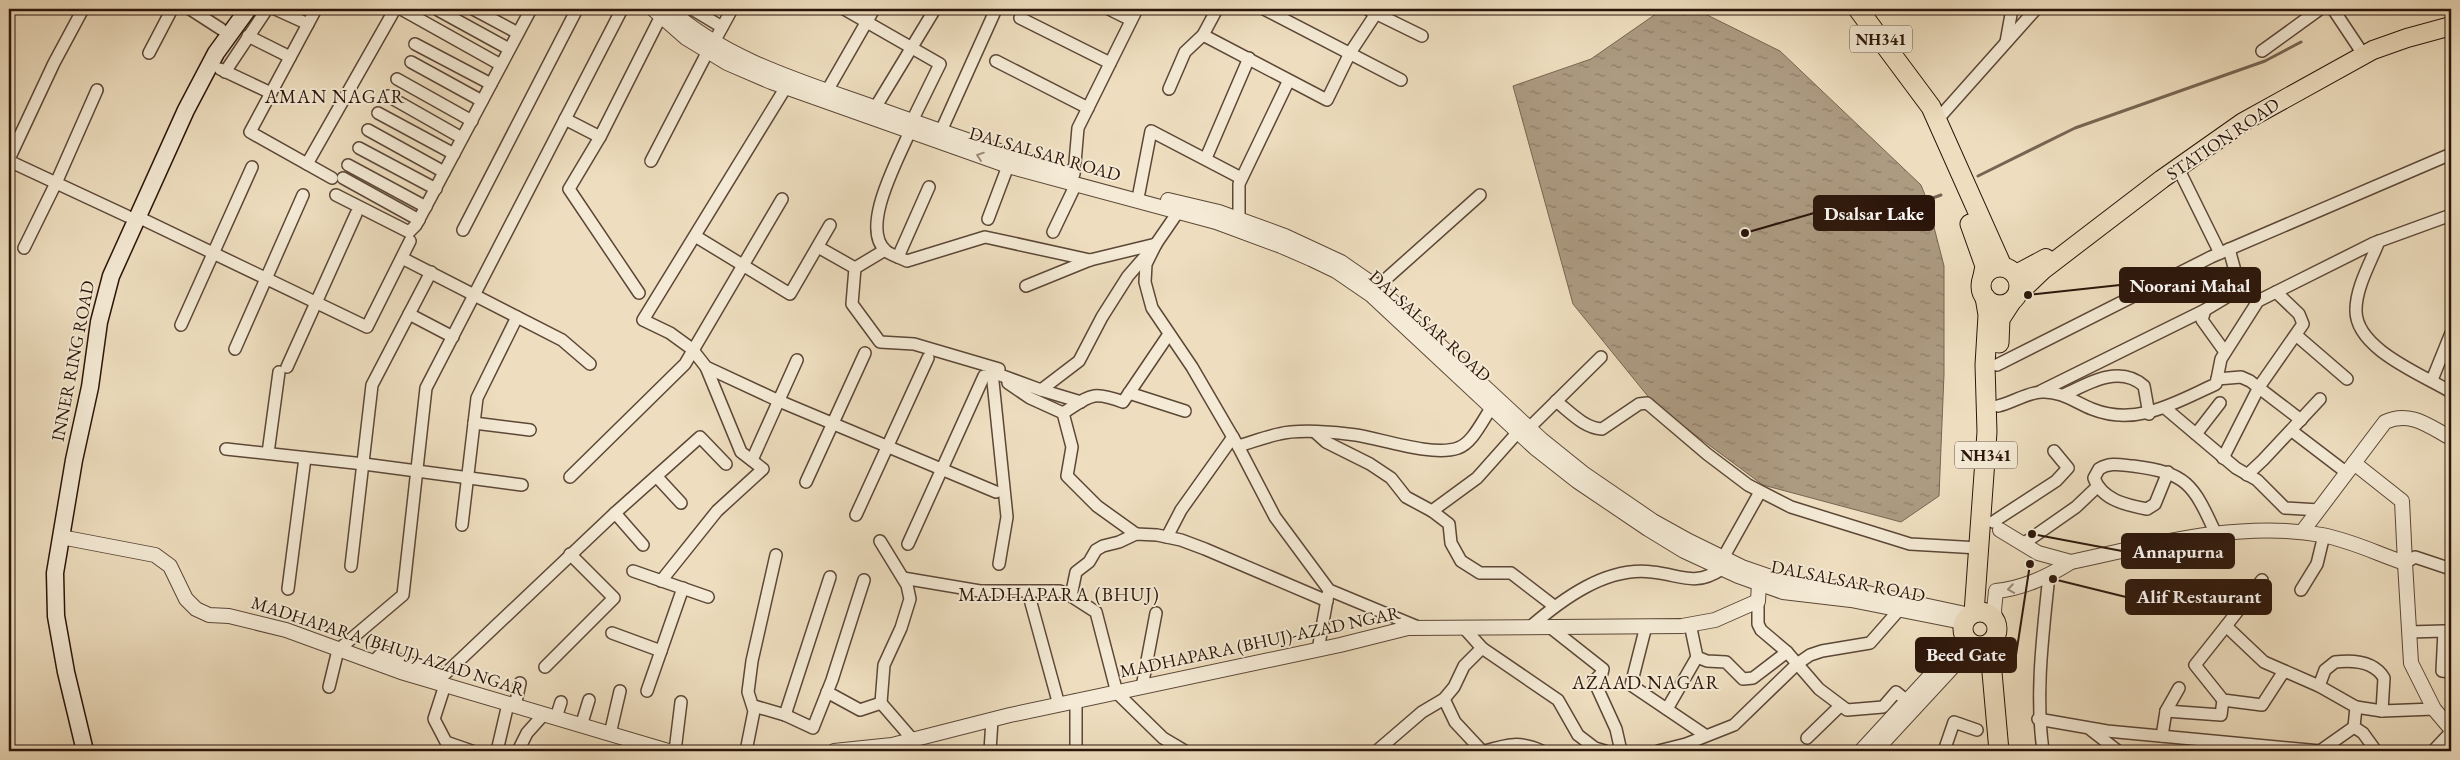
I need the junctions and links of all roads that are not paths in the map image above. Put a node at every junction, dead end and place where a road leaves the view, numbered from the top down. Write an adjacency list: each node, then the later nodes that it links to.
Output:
1 (82, 9): 89 (street)
2 (172, 9): 52 (street)
3 (190, 9): 40 (street)
4 (235, 9): 40 (main road, INNER RING ROAD)
5 (248, 9): 59 (main road, INNER RING ROAD)
6 (267, 9): 43 (street)
7 (275, 9): 37 (street)
8 (316, 9): 37 (street)
9 (395, 9): 91 (street)
10 (400, 9): 60 (street)
11 (473, 9): 41 (street)
12 (531, 9): 41 (street)
13 (578, 9): 116 (street)
14 (622, 9): 77 (street)
15 (692, 9): 39 (street)
16 (732, 9): 39 (street)
17 (844, 9): 36 (street)
18 (874, 9): 36 (street)
19 (935, 9): 48 (street)
20 (996, 9): 82 (street)
21 (1109, 9): 35 (street)
22 (1137, 9): 35 (street)
23 (1217, 9): 42 (street)
24 (1264, 9): 53 (street)
25 (1858, 9): 61 (highway, NH341)
26 (2012, 9): 45 (street)
27 (2036, 9): 45 (street)
28 (2320, 9): 51 (street)
29 (2333, 9): 49 (street)
30 (438, 10): 50 (street)
31 (1374, 10): 44 (street); 53 (street)
32 (661, 11): 47 (street, DALSALSAR ROAD); 83 (street)
33 (1020, 18): 58 (street)
34 (2451, 18): 49 (main road, STATION ROAD)
35 (1132, 20): 58 (street)
36 (866, 23): 48 (street); 70 (street)
37 (308, 24): 54 (street)
38 (2451, 26): 95 (main road, STATION ROAD)
39 (722, 27): 47 (street)
40 (221, 29): 111 (main road, INNER RING ROAD)
41 (518, 33): 50 (street)
42 (1203, 35): 55 (street); 68 (street)
43 (248, 36): 54 (street); 62 (street)
44 (1422, 36)
45 (2006, 42): 79 (street)
46 (415, 44): 66 (street)
47 (711, 47): 67 (street, DALSALSAR ROAD); 70 (street, DALSALSAR ROAD); 90 (street)
48 (911, 48): 74 (street); 80 (street)
49 (2360, 48): 132 (main road, STATION ROAD)
50 (509, 49): 60 (street)
51 (2262, 51)
52 (149, 53)
53 (1350, 53): 64 (street); 65 (street)
54 (290, 57): 71 (street)
55 (1249, 58): 65 (street); 88 (street)
56 (996, 60): 75 (street)
57 (411, 62): 73 (street)
58 (1110, 63): 75 (street)
59 (210, 64): 62 (street); 111 (main road, INNER RING ROAD)
60 (501, 66): 66 (street)
61 (1903, 69): 79 (highway, NH341); 134 (highway, NH341)
62 (225, 72): 71 (street)
63 (397, 79): 78 (street)
64 (1401, 80)
65 (1288, 82): 97 (street)
66 (491, 84): 73 (street)
67 (786, 87): 80 (street, DALSALSAR ROAD); 118 (street)
68 (1169, 89)
69 (97, 90): 99 (street)
70 (827, 91): 74 (street, DALSALSAR ROAD)
71 (271, 93): 91 (street)
72 (388, 96): 84 (street)
73 (482, 101): 78 (street)
74 (876, 108): 80 (street, DALSALSAR ROAD)
75 (1088, 108): 98 (street)
76 (378, 113): 86 (street)
77 (565, 119): 83 (street); 141 (street)
78 (472, 120): 84 (street)
79 (1937, 120): 132 (highway, NH341)
80 (911, 126): 82 (street, DALSALSAR ROAD); 93 (street, DALSALSAR ROAD, one-way to 80); 124 (street)
81 (368, 130): 96 (street)
82 (941, 131): 98 (street, DALSALSAR ROAD)
83 (600, 137): 140 (street)
84 (462, 138): 86 (street)
85 (359, 148): 101 (street)
86 (454, 154): 96 (street)
87 (2451, 154): 125 (street)
88 (1206, 158): 97 (street); 102 (street)
89 (9, 160): 99 (street)
90 (651, 161)
91 (307, 164): 114 (street)
92 (348, 164): 107 (street)
93 (1008, 166): 98 (street, DALSALSAR ROAD); 112 (street)
94 (252, 167): 126 (street)
95 (2178, 168): 125 (street); 143 (main road, STATION ROAD)
96 (444, 172): 101 (street)
97 (1242, 178): 113 (street)
98 (1075, 179): 102 (street, DALSALSAR ROAD); 108 (street, DALSALSAR ROAD); 117 (street)
99 (56, 183): 111 (street); 123 (street)
100 (929, 187): 127 (street)
101 (436, 189): 107 (street)
102 (1140, 193): 113 (street, DALSALSAR ROAD)
103 (303, 195): 135 (street)
104 (336, 195): 114 (street)
105 (1480, 195): 137 (street)
106 (782, 199): 130 (street)
107 (426, 207): 114 (street)
108 (1178, 212): 121 (street); 180 (street, DALSALSAR ROAD)
109 (356, 214): 145 (street)
110 (2451, 215): 120 (street)
111 (132, 217): 126 (street); 228 (main road, INNER RING ROAD); 330 (main road, INNER RING ROAD)
112 (988, 219)
113 (1239, 219): 137 (street, DALSALSAR ROAD)
114 (420, 220)
115 (830, 225): 122 (street)
116 (463, 230)
117 (1053, 232)
118 (695, 236): 130 (street); 155 (street)
119 (410, 241): 128 (street)
120 (2380, 241): 139 (street); 167 (street)
121 (1156, 244): 129 (street); 151 (street); 169 (street)
122 (818, 247): 130 (street); 131 (street)
123 (24, 248)
124 (885, 250): 127 (street); 131 (street)
125 (2224, 251): 138 (street); 162 (street)
126 (214, 254): 135 (street); 149 (street)
127 (898, 257): 129 (street)
128 (402, 258): 133 (street); 145 (street)
129 (1090, 260): 136 (street)
130 (743, 267): 155 (street)
131 (855, 268): 164 (street)
132 (2009, 270): 134 (highway); 143 (highway, NH341)
133 (431, 272): 141 (street); 147 (street)
134 (1983, 276): 142 (highway, NH341)
135 (264, 279): 145 (street); 154 (street)
136 (1026, 286)
137 (1378, 287): 189 (street, DALSALSAR ROAD)
138 (2240, 289): 144 (street); 146 (street)
139 (2276, 292): 144 (street); 152 (street)
140 (639, 293)
141 (474, 294): 148 (street); 153 (street)
142 (1985, 297): 143 (highway); 234 (highway, NH341)
143 (2014, 298): 162 (highway, NH341)
144 (2258, 301): 156 (street)
145 (315, 303): 198 (street)
146 (2205, 310): 156 (street); 170 (street)
147 (409, 314): 153 (street); 202 (street)
148 (517, 318): 161 (street); 187 (street)
149 (181, 326)
150 (2451, 333): 167 (street)
151 (1169, 334): 172 (street); 194 (street)
152 (2296, 335): 166 (street); 168 (street)
153 (453, 337): 206 (street)
154 (235, 349)
155 (692, 349): 163 (street); 209 (street)
156 (2226, 352): 165 (street)
157 (865, 353): 186 (street)
158 (1601, 357): 176 (street)
159 (928, 358): 195 (street)
160 (797, 360): 175 (street)
161 (590, 364)
162 (1997, 366): 179 (highway, NH341)
163 (706, 367): 175 (street); 201 (street)
164 (988, 374): 169 (street); 183 (street); 204 (street); 240 (street)
165 (2217, 379): 168 (street); 181 (street)
166 (2347, 379)
167 (2432, 380): 171 (street)
168 (2259, 387): 185 (street); 200 (street)
169 (1040, 390): 177 (street)
170 (2041, 392): 173 (street); 179 (street)
171 (2451, 392)
172 (1129, 393): 177 (street); 182 (street)
173 (2064, 395): 184 (street); 184 (street)
174 (2320, 399): 185 (street)
175 (779, 401): 186 (street); 201 (street)
176 (1556, 401): 189 (street); 216 (street)
177 (1080, 402): 183 (street)
178 (2220, 403): 192 (street)
179 (1998, 406): 223 (highway, NH341)
180 (1492, 407): 189 (street, DALSALSAR ROAD); 191 (street)
181 (2165, 408): 184 (street); 192 (street)
182 (1185, 411)
183 (1063, 414): 226 (street)
184 (2149, 414)
185 (2301, 420): 190 (street)
186 (833, 423): 195 (street); 212 (street)
187 (474, 424): 188 (street); 211 (street)
188 (530, 430)
189 (1523, 430): 219 (street); 238 (street, DALSALSAR ROAD)
190 (2292, 431): 205 (street); 208 (street)
191 (1316, 433): 194 (street); 219 (street)
192 (2196, 434): 200 (street)
193 (2451, 438): 205 (street)
194 (1236, 442): 229 (street); 256 (street)
195 (887, 446): 204 (street); 221 (street)
196 (226, 449): 198 (street)
197 (2054, 451): 223 (street)
198 (268, 453): 199 (street)
199 (305, 458): 202 (street); 252 (street)
200 (2223, 458): 208 (street)
201 (752, 460): 250 (street)
202 (364, 464): 206 (street); 241 (street)
203 (726, 464): 210 (street)
204 (941, 468): 215 (street); 231 (street)
205 (2350, 468): 218 (street); 239 (street)
206 (417, 472): 211 (street); 273 (street)
207 (2168, 472): 214 (street); 214 (street); 224 (street)
208 (2247, 475): 218 (street)
209 (570, 477)
210 (657, 477): 217 (street); 220 (street)
211 (467, 478): 213 (street); 222 (street)
212 (806, 482)
213 (522, 485)
214 (2098, 487): 232 (street)
215 (996, 492)
216 (1760, 492): 234 (street); 238 (street)
217 (682, 503)
218 (2319, 510): 225 (street)
219 (1432, 511): 259 (street)
220 (615, 513): 233 (street); 235 (street)
221 (856, 515)
222 (462, 525)
223 (1996, 526): 232 (street); 269 (highway, NH341)
224 (2215, 532): 225 (street); 237 (street)
225 (2302, 532): 227 (street)
226 (1136, 534): 229 (street); 255 (street)
227 (2324, 535): 239 (street); 253 (street)
228 (61, 537): 273 (street, MADHAPARA (BHUJ)-AZAD NGAR); 331 (main road, INNER RING ROAD)
229 (1167, 537): 256 (street)
230 (880, 541): 246 (street)
231 (908, 544)
232 (2023, 544): 237 (street)
233 (643, 545)
234 (1979, 548): 269 (highway, NH341)
235 (570, 554): 278 (street); 280 (street)
236 (776, 555): 305 (street)
237 (2071, 562): 244 (street)
238 (1723, 563): 247 (street, DALSALSAR ROAD); 259 (street)
239 (2405, 563): 242 (street); 270 (street)
240 (999, 564)
241 (351, 566)
242 (2451, 568)
243 (632, 571): 250 (street)
244 (2049, 575): 269 (street, one-way to 269); 314 (street)
245 (830, 577): 312 (street)
246 (903, 578): 254 (street); 302 (street)
247 (1760, 578): 258 (street); 260 (street, DALSALSAR ROAD); 269 (street, DALSALSAR ROAD)
248 (864, 580): 292 (street)
249 (2262, 580): 264 (street)
250 (662, 581): 251 (street)
251 (683, 588): 257 (street); 275 (street)
252 (288, 589)
253 (2301, 590)
254 (1028, 592): 255 (street); 304 (street)
255 (1071, 596): 293 (street)
256 (1328, 596): 265 (street); 274 (street)
257 (708, 597)
258 (1758, 601): 262 (street, MADHAPARA (BHUJ)-AZAD NGAR); 276 (street)
259 (1554, 606): 267 (street)
260 (1899, 610): 269 (street, DALSALSAR ROAD); 279 (street)
261 (1156, 613): 288 (street)
262 (1690, 624): 263 (street, MADHAPARA (BHUJ)-AZAD NGAR); 277 (street)
263 (1646, 626): 268 (street, MADHAPARA (BHUJ)-AZAD NGAR); 308 (street)
264 (2226, 626): 281 (street); 298 (street)
265 (1420, 628): 266 (street, MADHAPARA (BHUJ)-AZAD NGAR); 274 (street, MADHAPARA (BHUJ)-AZAD NGAR)
266 (1464, 628): 267 (street, MADHAPARA (BHUJ)-AZAD NGAR); 272 (street)
267 (1529, 628): 268 (street, MADHAPARA (BHUJ)-AZAD NGAR)
268 (1551, 628): 345 (street)
269 (1978, 629): 299 (street); 348 (street); 350 (highway, NH341); 351 (highway, NH341)
270 (2409, 632): 282 (street); 309 (street)
271 (612, 633): 275 (street)
272 (1482, 648): 295 (street); 344 (street)
273 (338, 650): 278 (street, MADHAPARA (BHUJ)-AZAD NGAR); 287 (street)
274 (1318, 650): 288 (street, MADHAPARA (BHUJ)-AZAD NGAR)
275 (661, 651): 291 (street)
276 (1787, 652): 279 (street); 283 (street)
277 (1697, 657): 283 (street); 308 (street)
278 (373, 662): 285 (street, MADHAPARA (BHUJ)-AZAD NGAR)
279 (1797, 664): 294 (street); 306 (street)
280 (545, 667)
281 (2284, 671): 286 (street); 298 (street)
282 (2451, 672)
283 (1754, 678): 294 (street)
284 (520, 683): 303 (street)
285 (445, 685): 303 (street, MADHAPARA (BHUJ)-AZAD NGAR); 332 (street)
286 (2319, 686): 307 (street); 310 (street)
287 (329, 687)
288 (1142, 687): 293 (street, MADHAPARA (BHUJ)-AZAD NGAR)
289 (2179, 688): 311 (street)
290 (620, 691): 321 (street)
291 (647, 691)
292 (827, 692): 302 (street); 312 (street)
293 (1116, 693): 297 (street, MADHAPARA (BHUJ)-AZAD NGAR); 341 (street)
294 (1767, 693): 322 (street)
295 (1444, 699): 329 (street); 342 (street)
296 (589, 700): 316 (street)
297 (1076, 700): 304 (street, MADHAPARA (BHUJ)-AZAD NGAR); 340 (street)
298 (2223, 700): 311 (street)
299 (1907, 701): 306 (street); 347 (street)
300 (560, 702): 313 (street)
301 (681, 702): 336 (street)
302 (881, 703): 325 (street)
303 (512, 705): 313 (street, MADHAPARA (BHUJ)-AZAD NGAR); 333 (street)
304 (1059, 705): 315 (street, MADHAPARA (BHUJ)-AZAD NGAR)
305 (754, 706): 312 (street); 337 (street)
306 (1840, 706): 324 (street)
307 (2356, 707): 310 (street); 318 (street)
308 (1667, 708): 322 (street)
309 (2434, 709): 310 (street); 317 (street)
310 (2382, 710)
311 (2166, 711): 323 (street)
312 (785, 715)
313 (550, 716): 316 (street, MADHAPARA (BHUJ)-AZAD NGAR); 334 (street)
314 (2038, 719): 319 (street); 352 (street)
315 (992, 720): 325 (street, MADHAPARA (BHUJ)-AZAD NGAR); 339 (street)
316 (581, 726): 321 (street, MADHAPARA (BHUJ)-AZAD NGAR)
317 (2450, 726): 356 (street)
318 (2354, 727): 354 (street); 355 (street)
319 (2089, 729): 323 (street); 353 (street)
320 (1976, 730): 349 (street)
321 (610, 734): 327 (street, MADHAPARA (BHUJ)-AZAD NGAR)
322 (1706, 735): 346 (street)
323 (2162, 736): 326 (street)
324 (1807, 738)
325 (913, 740): 338 (street, MADHAPARA (BHUJ)-AZAD NGAR)
326 (2206, 746): 328 (street)
327 (636, 747): 335 (street, MADHAPARA (BHUJ)-AZAD NGAR)
328 (2248, 748): 354 (street)
329 (1381, 750)
330 (74, 751)
331 (85, 751)
332 (472, 751)
333 (497, 751)
334 (518, 751)
335 (668, 751)
336 (675, 751)
337 (746, 751)
338 (834, 751)
339 (990, 751)
340 (1076, 751)
341 (1185, 751)
342 (1483, 751): 343 (street)
343 (1542, 751)
344 (1605, 751)
345 (1620, 751)
346 (1658, 751)
347 (1861, 751)
348 (1875, 751)
349 (1944, 751)
350 (1987, 751)
351 (1999, 751)
352 (2042, 751)
353 (2118, 751)
354 (2310, 751)
355 (2376, 751)
356 (2433, 751)

